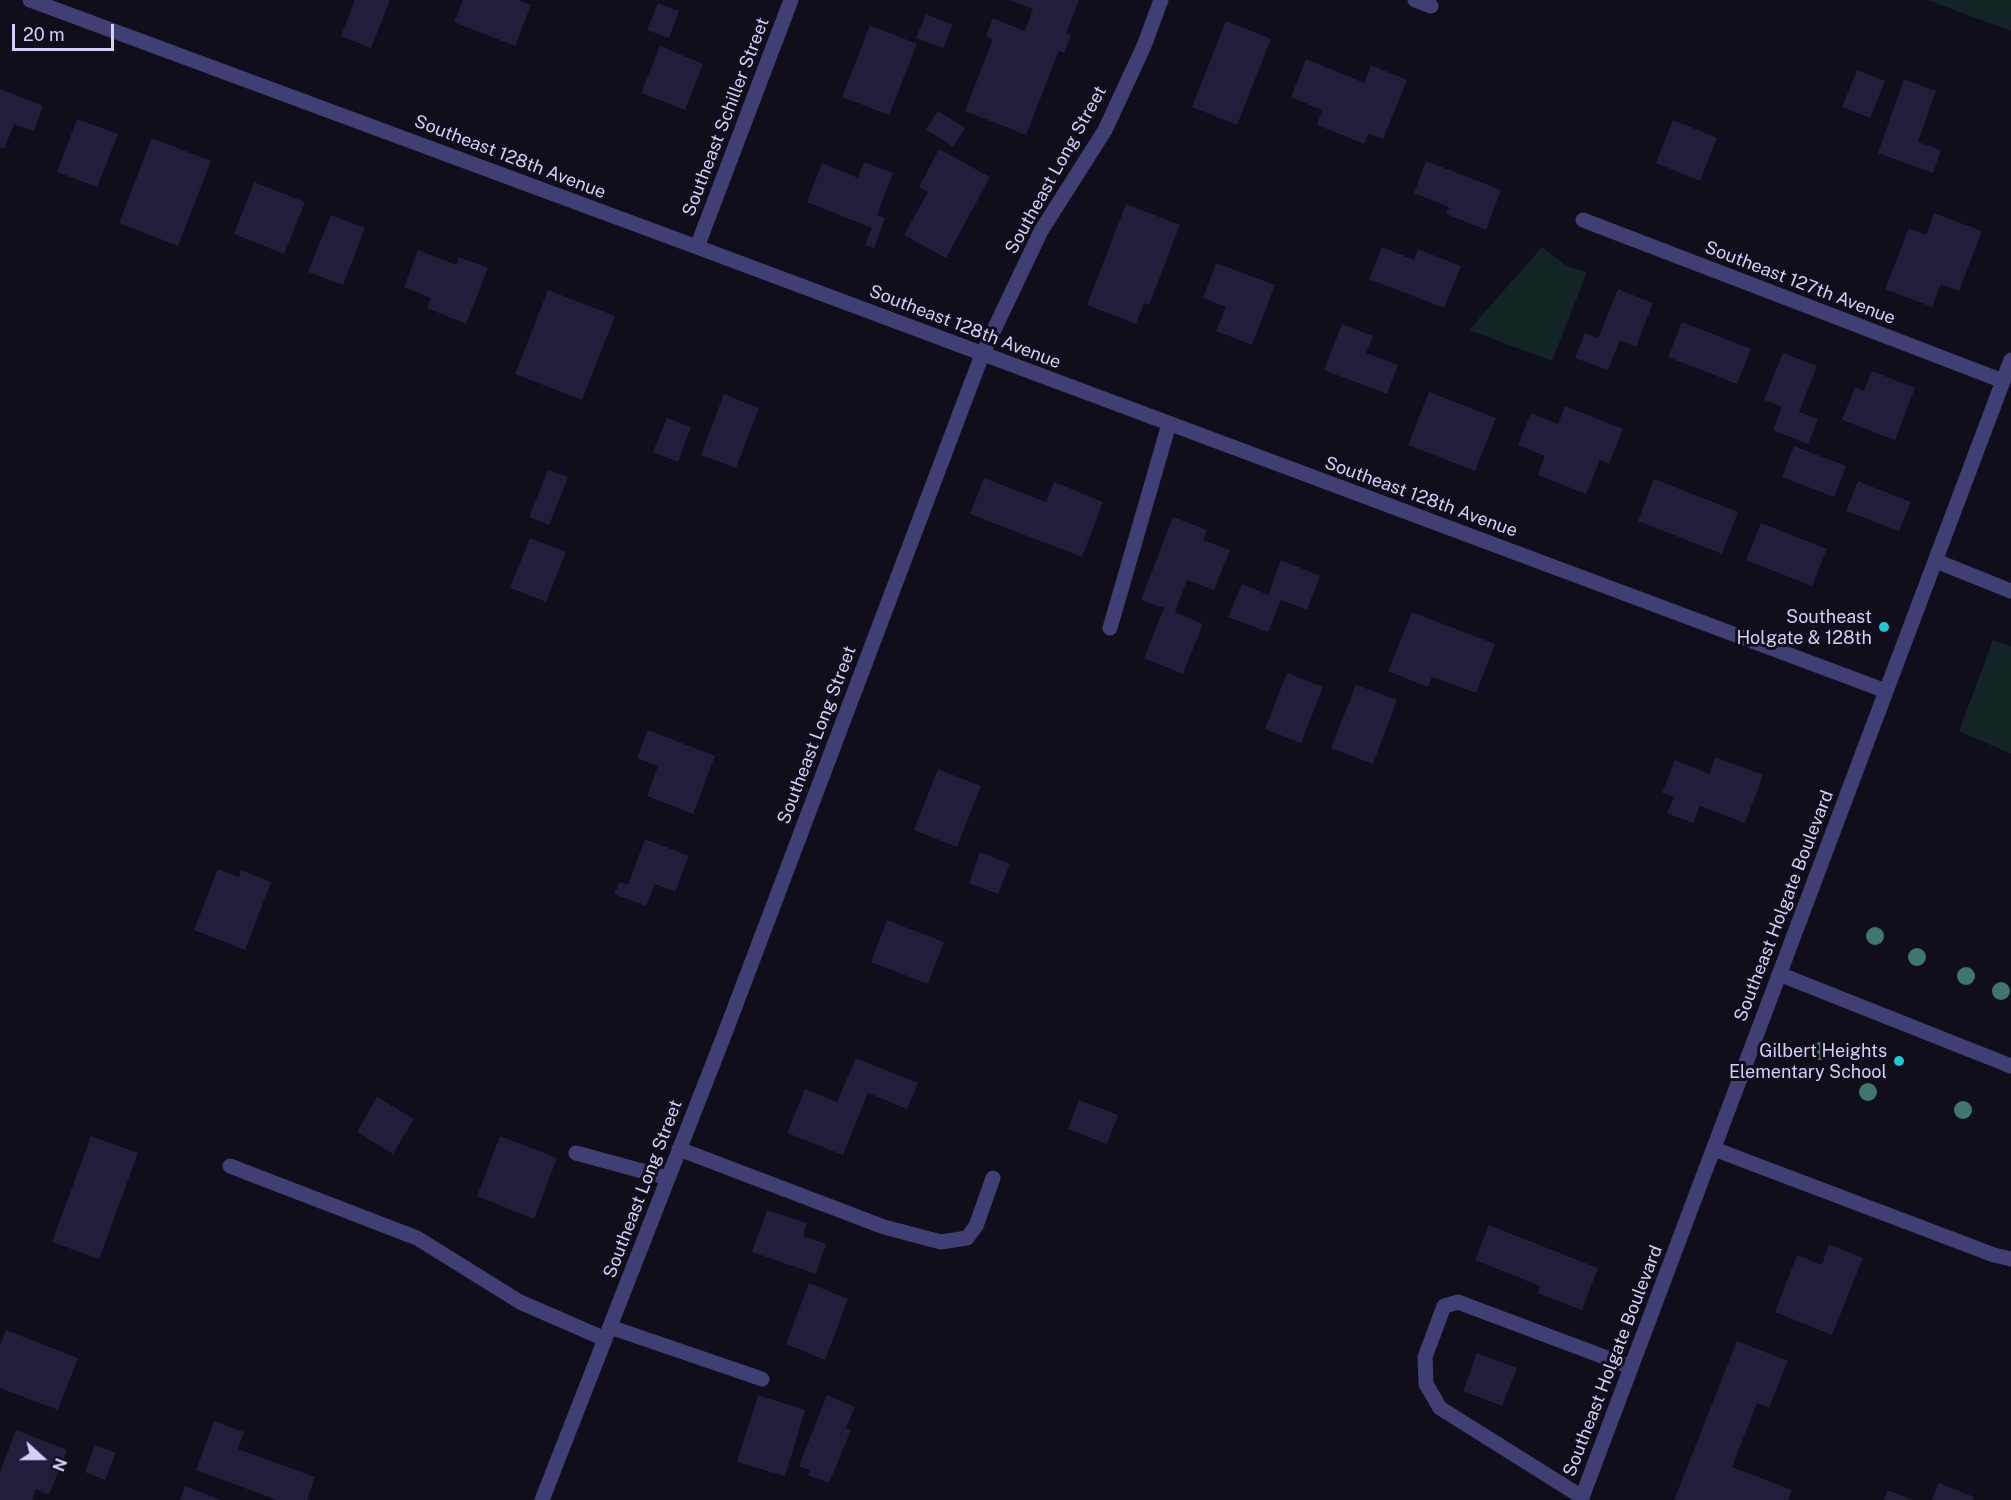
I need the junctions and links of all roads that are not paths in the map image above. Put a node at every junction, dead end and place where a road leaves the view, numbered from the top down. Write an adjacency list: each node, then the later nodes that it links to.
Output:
1 (30, 0): 7 (street, Southeast 128th Avenue)
2 (790, 0): 7 (street, Southeast Schiller Street)
3 (1161, 0): 8 (street, Southeast Long Street)
4 (1415, 0): 5 (street)
5 (1431, 6)
6 (1583, 220): 10 (street, Southeast 127th Avenue)
7 (698, 247): 8 (street, Southeast 128th Avenue)
8 (982, 355): 11 (street, Southeast 128th Avenue); 18 (street, Southeast Long Street)
9 (2011, 360): 10 (street, Southeast Holgate Boulevard)
10 (2003, 381): 12 (street, Southeast Holgate Boulevard)
11 (1169, 424): 14 (street); 15 (street, Southeast 128th Avenue)
12 (1936, 561): 13 (street); 15 (street, Southeast Holgate Boulevard)
13 (2011, 591)
14 (1110, 628)
15 (1886, 691): 16 (street, Southeast Holgate Boulevard)
16 (1779, 974): 17 (street); 19 (street, Southeast Holgate Boulevard)
17 (2011, 1066)
18 (679, 1149): 22 (street, Southeast Long Street); 23 (street)
19 (1714, 1149): 24 (street); 26 (street, Southeast Holgate Boulevard)
20 (576, 1153): 22 (street)
21 (230, 1166): 25 (street)
22 (668, 1178): 25 (street, Southeast Long Street)
23 (993, 1178)
24 (2011, 1259)
25 (607, 1333): 27 (street); 29 (street, Southeast Long Street)
26 (1631, 1367): 28 (street, Southeast Holgate Boulevard); 28 (street)
27 (762, 1379)
28 (1582, 1498)
29 (542, 1500)

